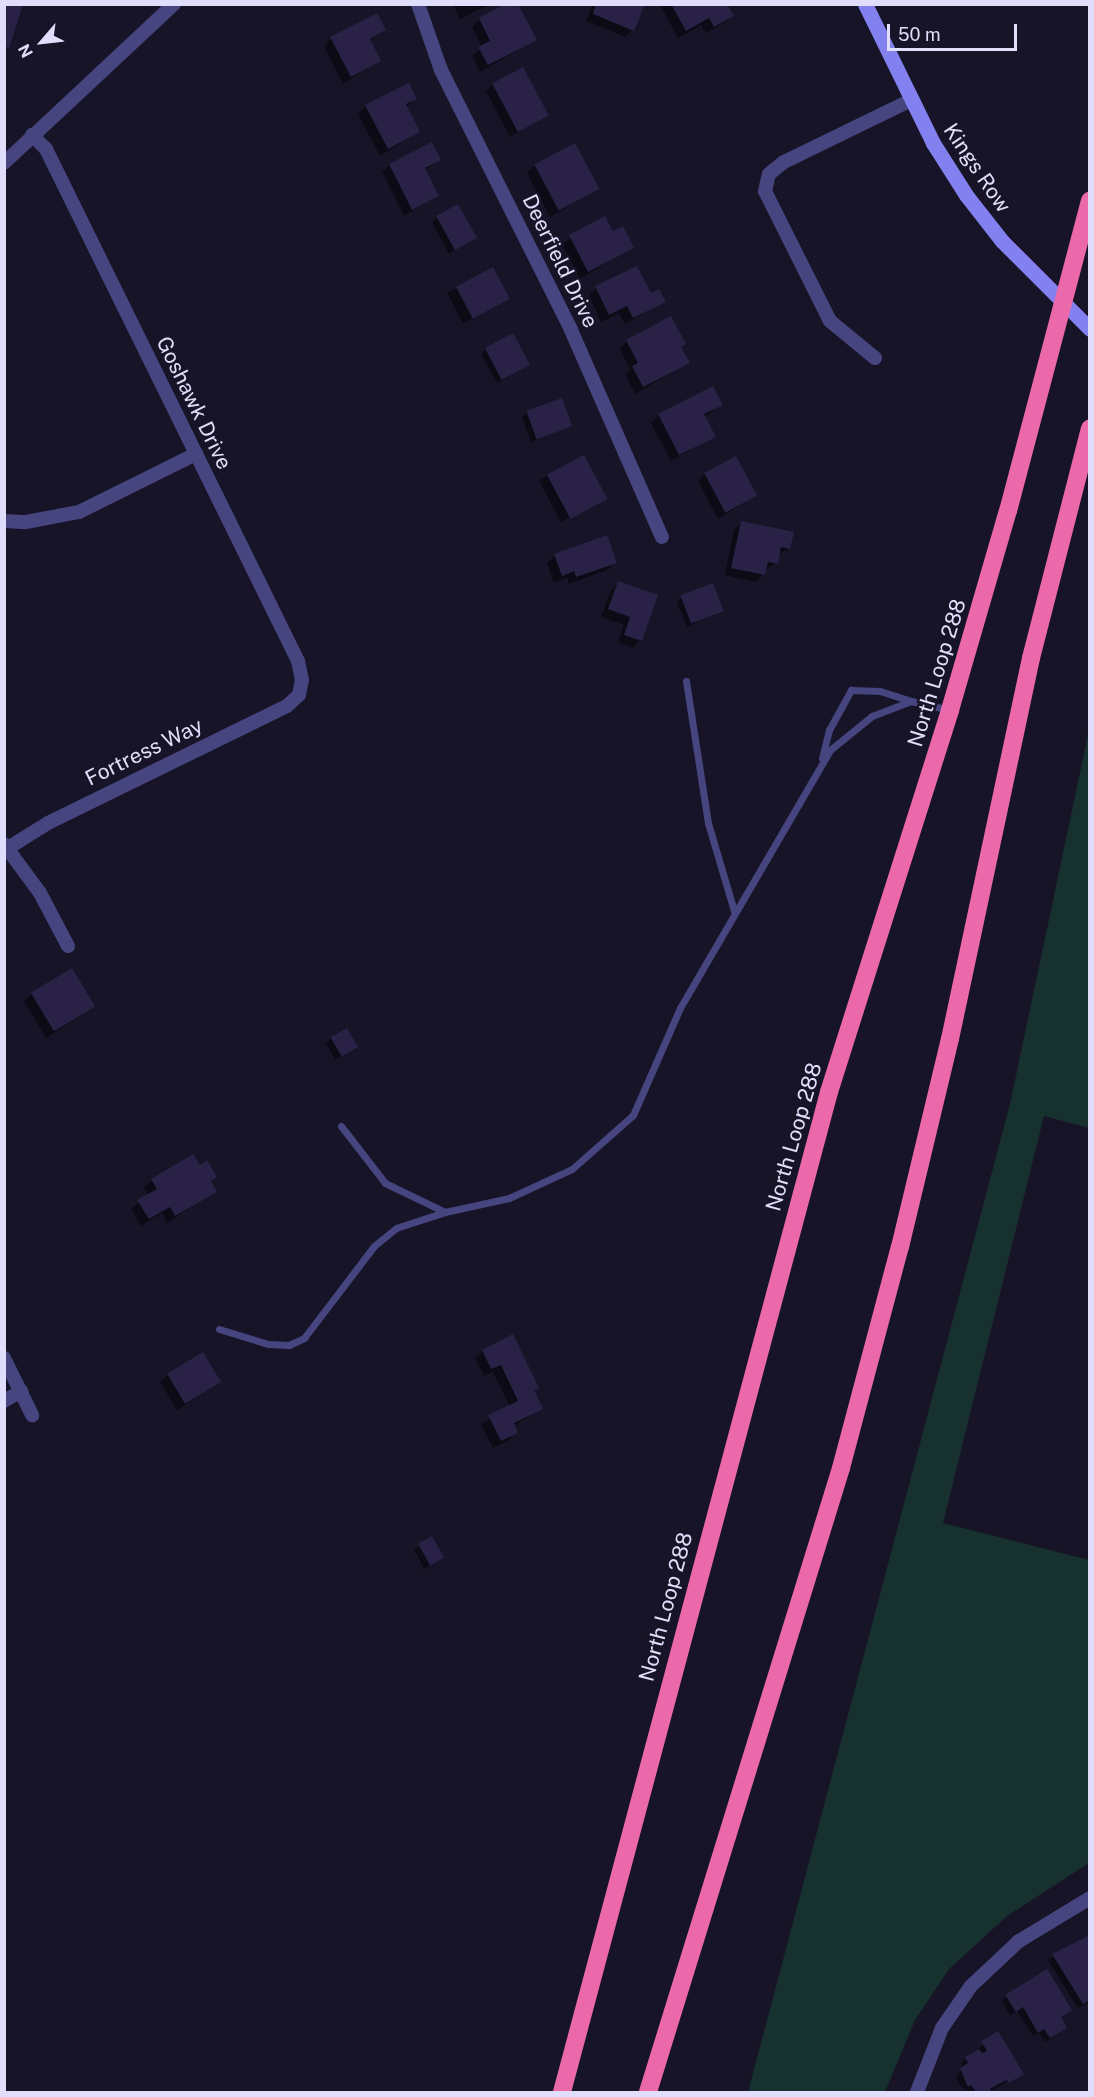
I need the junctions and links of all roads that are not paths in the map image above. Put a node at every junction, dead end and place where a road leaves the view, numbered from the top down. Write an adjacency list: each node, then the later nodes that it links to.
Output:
1 (174, 4): 5 (street)
2 (418, 4): 14 (street, Deerfield Drive)
3 (865, 4): 4 (street, Kings Row)
4 (911, 100): 8 (street, Kings Row); 10 (street)
5 (32, 135): 6 (street); 12 (street, Goshawk Drive)
6 (4, 163)
7 (1089, 201): 8 (highway, North Loop 288)
8 (1063, 305): 9 (street, Kings Row); 18 (highway, North Loop 288)
9 (1089, 329)
10 (875, 358)
11 (1089, 428): 32 (highway)
12 (196, 454): 13 (street); 16 (street, Goshawk Drive)
13 (4, 521)
14 (662, 537)
15 (686, 681): 21 (lane)
16 (299, 695): 20 (street, Fortress Way)
17 (911, 701): 18 (lane); 19 (lane); 19 (lane)
18 (950, 710): 31 (highway, North Loop 288)
19 (822, 760): 21 (lane)
20 (6, 846): 22 (street)
21 (734, 911): 24 (lane)
22 (68, 946)
23 (341, 1126): 24 (lane)
24 (445, 1212): 25 (lane)
25 (219, 1329)
26 (4, 1358): 27 (street)
27 (21, 1391): 28 (street); 29 (street)
28 (4, 1401)
29 (32, 1415)
30 (1089, 1898): 33 (street)
31 (562, 2092)
32 (648, 2092)
33 (917, 2092)

